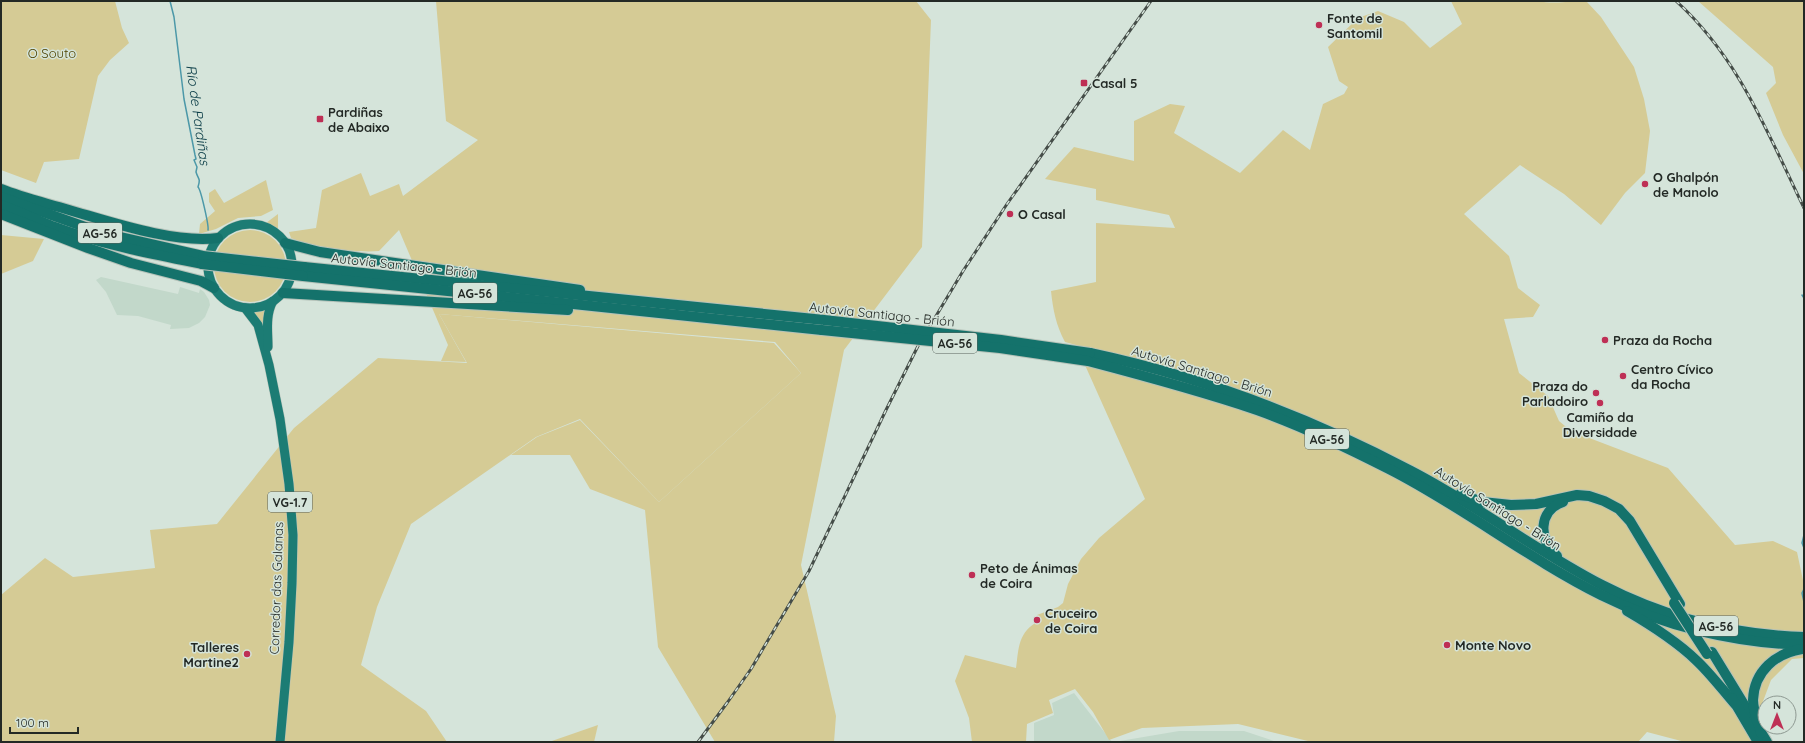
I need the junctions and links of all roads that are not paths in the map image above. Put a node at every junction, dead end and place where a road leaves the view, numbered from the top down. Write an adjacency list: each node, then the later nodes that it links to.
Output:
1 (1, 189): 5 (highway)
2 (1, 197): 7 (highway, Autovía Santiago - Brión / AG-56)
3 (1, 205): 7 (highway, Autovía Santiago - Brión / AG-56)
4 (1, 214): 9 (highway)
5 (218, 238): 6 (highway); 9 (highway)
6 (285, 243): 10 (highway); 12 (highway)
7 (203, 260): 8 (highway, Autovía Santiago - Brión / AG-56, bridge)
8 (303, 271): 12 (highway, Autovía Santiago - Brión / AG-56); 14 (highway, Autovía Santiago - Brión / AG-56)
9 (214, 288): 13 (highway)
10 (283, 293): 11 (highway); 14 (highway)
11 (273, 301): 13 (highway); 17 (highway, VG-1.7)
12 (639, 302): 15 (highway, Autovía Santiago - Brión / AG-56)
13 (246, 308): 17 (highway, VG-1.7)
14 (648, 311): 15 (highway, Autovía Santiago - Brión / AG-56)
15 (823, 325): 16 (highway, Autovía Santiago - Brión / AG-56, bridge)
16 (1089, 357): 18 (highway, Autovía Santiago - Brión / AG-56); 20 (highway, Autovía Santiago - Brión / AG-56)
17 (269, 365): 28 (highway, Corredor das Galanas / VG-1.7)
18 (1438, 485): 19 (highway, Autovía Santiago - Brión / AG-56); 21 (highway)
19 (1570, 567): 21 (highway); 22 (highway, Autovía Santiago - Brión / AG-56)
20 (1602, 596): 23 (highway, Autovía Santiago - Brión / AG-56); 26 (highway)
21 (1677, 604): 25 (highway, bridge)
22 (1804, 637)
23 (1804, 645)
24 (1804, 648): 27 (highway)
25 (1709, 653): 26 (highway); 27 (highway)
26 (1735, 704): 27 (highway)
27 (1760, 738): 29 (highway)
28 (280, 742)
29 (1767, 742)

